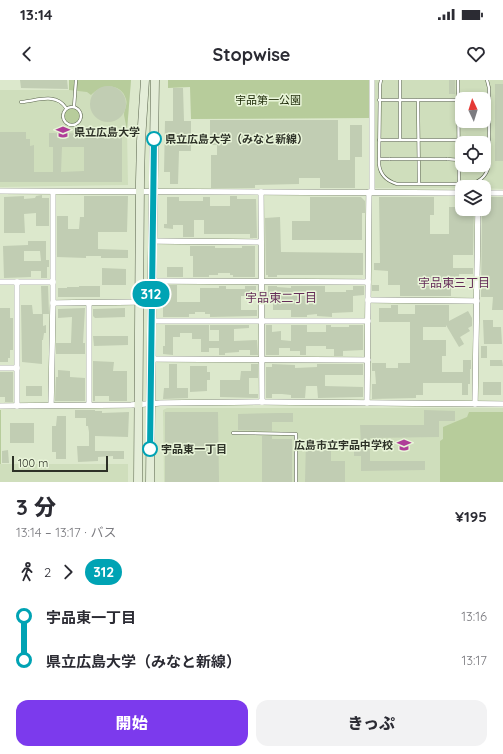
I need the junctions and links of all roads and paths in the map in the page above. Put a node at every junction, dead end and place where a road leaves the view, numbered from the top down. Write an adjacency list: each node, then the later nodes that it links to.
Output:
1 (76, 80): 16 (lane)
2 (145, 80): 31 (street)
3 (155, 80): 29 (street)
4 (372, 80): 33 (street)
5 (381, 80): 11 (lane)
6 (400, 80): 12 (lane)
7 (458, 80): 9 (lane)
8 (487, 80): 10 (lane)
9 (459, 92)
10 (489, 92)
11 (379, 100): 12 (lane); 18 (lane)
12 (400, 100): 13 (lane); 19 (lane)
13 (418, 100): 14 (lane); 20 (lane)
14 (455, 100)
15 (21, 102): 17 (lane)
16 (74, 107): 17 (lane); 17 (lane)
17 (66, 108)
18 (379, 140): 19 (lane); 22 (lane)
19 (400, 140): 20 (lane)
20 (419, 140): 21 (lane); 26 (lane)
21 (455, 140)
22 (379, 159): 23 (lane, bridge); 26 (lane)
23 (455, 160)
24 (487, 172): 25 (lane)
25 (479, 180)
26 (419, 184): 27 (lane)
27 (455, 184)
28 (0, 191): 30 (street)
29 (153, 191): 31 (street); 32 (street); 38 (street)
30 (52, 192): 31 (street); 43 (street)
31 (140, 192): 48 (street)
32 (261, 192): 33 (street); 39 (street)
33 (371, 192): 34 (street); 45 (street)
34 (455, 193)
35 (491, 193): 36 (street)
36 (503, 193)
37 (478, 216): 47 (street)
38 (152, 241): 39 (street); 40 (street)
39 (261, 242): 44 (street)
40 (152, 281): 44 (street); 52 (street)
41 (0, 282): 42 (street)
42 (17, 282): 43 (street); 58 (street)
43 (53, 282): 49 (street)
44 (261, 282): 45 (street); 51 (street)
45 (368, 282): 46 (street)
46 (368, 300): 47 (street); 53 (street)
47 (477, 301): 62 (street)
48 (140, 302): 50 (street); 65 (street)
49 (53, 303): 50 (street); 64 (street)
50 (89, 303): 68 (street)
51 (261, 320): 52 (street); 53 (street); 55 (street)
52 (151, 321): 54 (street)
53 (368, 321): 56 (street)
54 (151, 359): 55 (street); 61 (street)
55 (261, 360): 56 (street); 59 (street)
56 (368, 360): 60 (street)
57 (0, 368): 58 (street)
58 (17, 368): 67 (street)
59 (262, 402): 60 (street); 61 (street)
60 (367, 403): 62 (street)
61 (151, 404): 65 (street); 71 (street)
62 (475, 404): 63 (street)
63 (503, 404)
64 (51, 405): 67 (street); 68 (street)
65 (138, 405): 68 (street); 70 (street)
66 (0, 406): 67 (street)
67 (18, 406)
68 (89, 406)
69 (233, 433): 72 (lane)
70 (138, 482)
71 (150, 482)
72 (296, 482)

